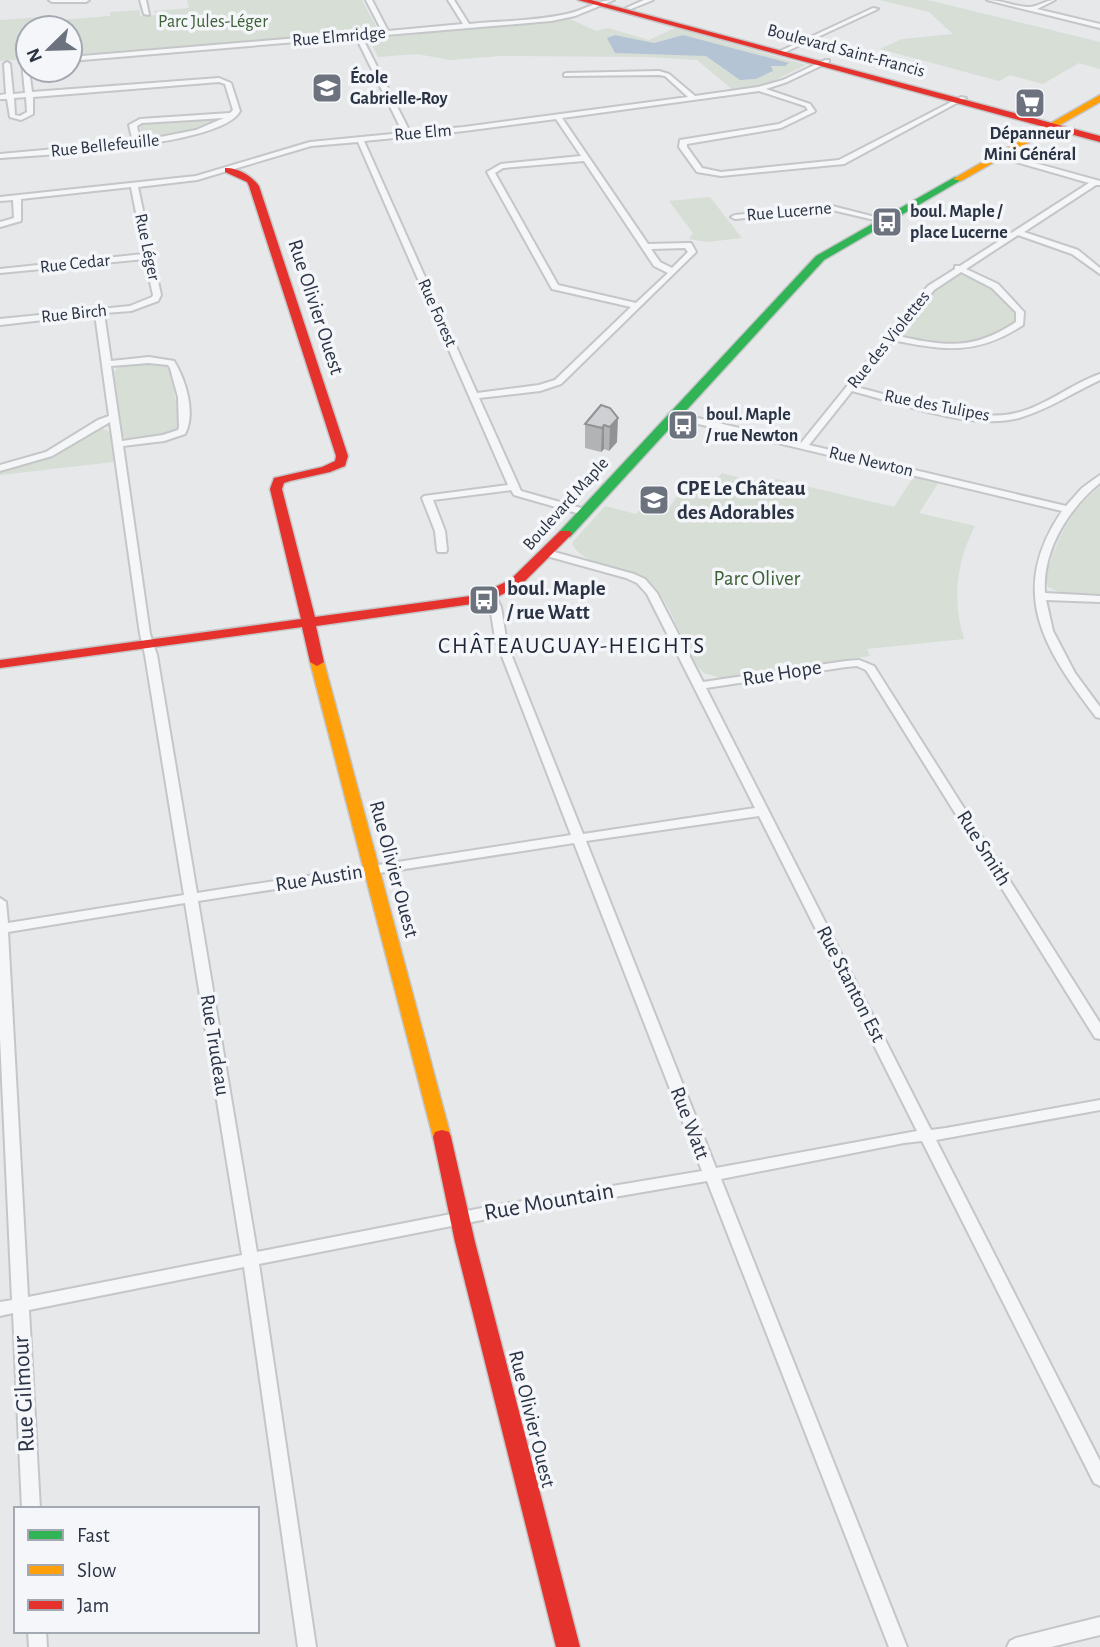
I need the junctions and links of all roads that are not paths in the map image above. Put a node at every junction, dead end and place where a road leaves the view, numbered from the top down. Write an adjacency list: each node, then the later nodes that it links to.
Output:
1 (86, 0): 9 (street)
2 (143, 0): 14 (street)
3 (369, 0): 17 (street)
4 (451, 0): 15 (street)
5 (582, 0): 10 (street, Boulevard Saint-Francis)
6 (650, 0): 11 (street)
7 (990, 0): 13 (street)
8 (1052, 0): 13 (street)
9 (54, 1)
10 (603, 2): 11 (street, Boulevard Saint-Francis); 15 (street, Rue Elmridge); 19 (street, Boulevard Saint-Francis)
11 (629, 8): 19 (street, Boulevard Saint-Francis)
12 (875, 9): 19 (street)
13 (1031, 10): 16 (street)
14 (147, 14)
15 (467, 26): 17 (street, Rue Elmridge)
16 (1100, 26)
17 (386, 33): 18 (street, Rue Elmridge)
18 (358, 35): 20 (street, Rue Elmridge); 36 (street)
19 (782, 52): 21 (street, Boulevard Saint-Francis)
20 (84, 57)
21 (823, 63): 25 (street, Rue Elm); 32 (street, Boulevard Saint-Francis)
22 (4, 64): 28 (street)
23 (566, 75): 30 (street)
24 (27, 84): 27 (street)
25 (760, 89): 30 (street, Rue Elm); 32 (street)
26 (1100, 91): 35 (street, Boulevard Maple)
27 (28, 95): 28 (street); 28 (street); 33 (street)
28 (11, 96): 29 (street)
29 (0, 97)
30 (694, 98): 34 (street, Rue Elm)
31 (1100, 98): 35 (street, Boulevard Maple)
32 (960, 100): 35 (street, Boulevard Saint-Francis)
33 (235, 115): 39 (street, Rue Bellefeuille); 39 (street)
34 (558, 117): 36 (street, Rue Elm); 42 (street)
35 (1051, 123): 37 (street, Boulevard Saint-Francis); 40 (street, Boulevard Maple)
36 (408, 135): 38 (street, Rue Elm)
37 (1100, 137)
38 (360, 139): 43 (street, Rue Elm); 66 (street, Rue Forest)
39 (137, 144): 41 (street, Rue Bellefeuille)
40 (998, 154): 44 (street); 49 (street, Boulevard Maple)
41 (0, 156)
42 (587, 158): 52 (street); 59 (street)
43 (228, 170): 45 (street, Rue Elm); 81 (street, Rue Olivier Ouest)
44 (1098, 183): 51 (street, Rue des Violettes)
45 (134, 186): 46 (street, Rue Elm); 53 (street, Rue Léger)
46 (17, 198): 47 (street, Rue Elm); 50 (street)
47 (0, 199)
48 (735, 217): 49 (street, Rue Lucerne)
49 (883, 220): 67 (street, Boulevard Maple)
50 (0, 225)
51 (1017, 232): 54 (street, Rue des Violettes); 57 (street)
52 (645, 247): 56 (street); 56 (street)
53 (149, 256): 55 (street, Rue Cedar); 58 (street, Rue Léger)
54 (958, 268): 62 (street, Rue des Violettes); 62 (street)
55 (0, 271)
56 (673, 272): 59 (street)
57 (1100, 272)
58 (148, 303): 60 (street, Rue Birch)
59 (637, 306): 66 (street)
60 (99, 311): 61 (street, Rue Birch); 63 (street, Rue Trudeau)
61 (0, 322)
62 (891, 337): 65 (street, Rue des Violettes)
63 (107, 364): 68 (street, Rue Trudeau); 69 (street)
64 (1100, 377): 65 (street, Rue des Tulipes)
65 (849, 388): 70 (street, Rue des Violettes)
66 (474, 396): 73 (street, Rue Forest)
67 (673, 415): 70 (street, Rue Newton); 75 (street, Boulevard Maple)
68 (114, 418): 69 (street, Rue Trudeau); 71 (street)
69 (117, 444): 82 (street, Rue Trudeau)
70 (803, 446): 74 (street, Rue Newton)
71 (0, 468)
72 (1100, 478): 74 (street)
73 (514, 487): 75 (street); 76 (street)
74 (1067, 509): 78 (street)
75 (584, 512): 77 (street, Boulevard Maple)
76 (442, 550)
77 (547, 553): 79 (street, Boulevard Maple); 85 (street, Rue Stanton Est)
78 (1039, 596): 80 (street); 86 (street)
79 (491, 597): 81 (street, Boulevard Maple); 89 (street, Rue Watt)
80 (1100, 599)
81 (308, 623): 82 (street, Boulevard Maple); 90 (street, Rue Olivier Ouest)
82 (147, 644): 83 (street, Boulevard Maple); 91 (street, Rue Trudeau)
83 (0, 664)
84 (865, 664): 85 (street, Rue Hope); 94 (street, Rue Smith)
85 (699, 685): 88 (street, Rue Stanton Est)
86 (1094, 699): 87 (street)
87 (1100, 715)
88 (763, 811): 89 (street, Rue Austin); 96 (street, Rue Stanton Est)
89 (578, 839): 90 (street, Rue Austin); 97 (street, Rue Watt)
90 (372, 869): 91 (street, Rue Austin); 98 (street, Rue Olivier Ouest)
91 (191, 898): 93 (street, Rue Austin); 99 (street, Rue Trudeau)
92 (0, 902): 93 (street, Rue Gilmour)
93 (1, 929): 100 (street, Rue Gilmour)
94 (1100, 1034)
95 (1100, 1105): 96 (street, Rue Mountain)
96 (927, 1135): 97 (street, Rue Mountain); 102 (street, Rue Stanton Est)
97 (710, 1174): 98 (street, Rue Mountain); 107 (street, Rue Watt)
98 (460, 1219): 99 (street, Rue Mountain); 106 (street, Rue Olivier Ouest)
99 (251, 1259): 100 (street, Rue Mountain); 105 (street, Rue Trudeau)
100 (19, 1305): 101 (street, Rue Mountain); 103 (street, Rue Gilmour)
101 (0, 1309)
102 (1100, 1478)
103 (31, 1507)
104 (1100, 1626): 108 (street)
105 (307, 1647)
106 (568, 1647)
107 (898, 1647)
108 (1016, 1647)

